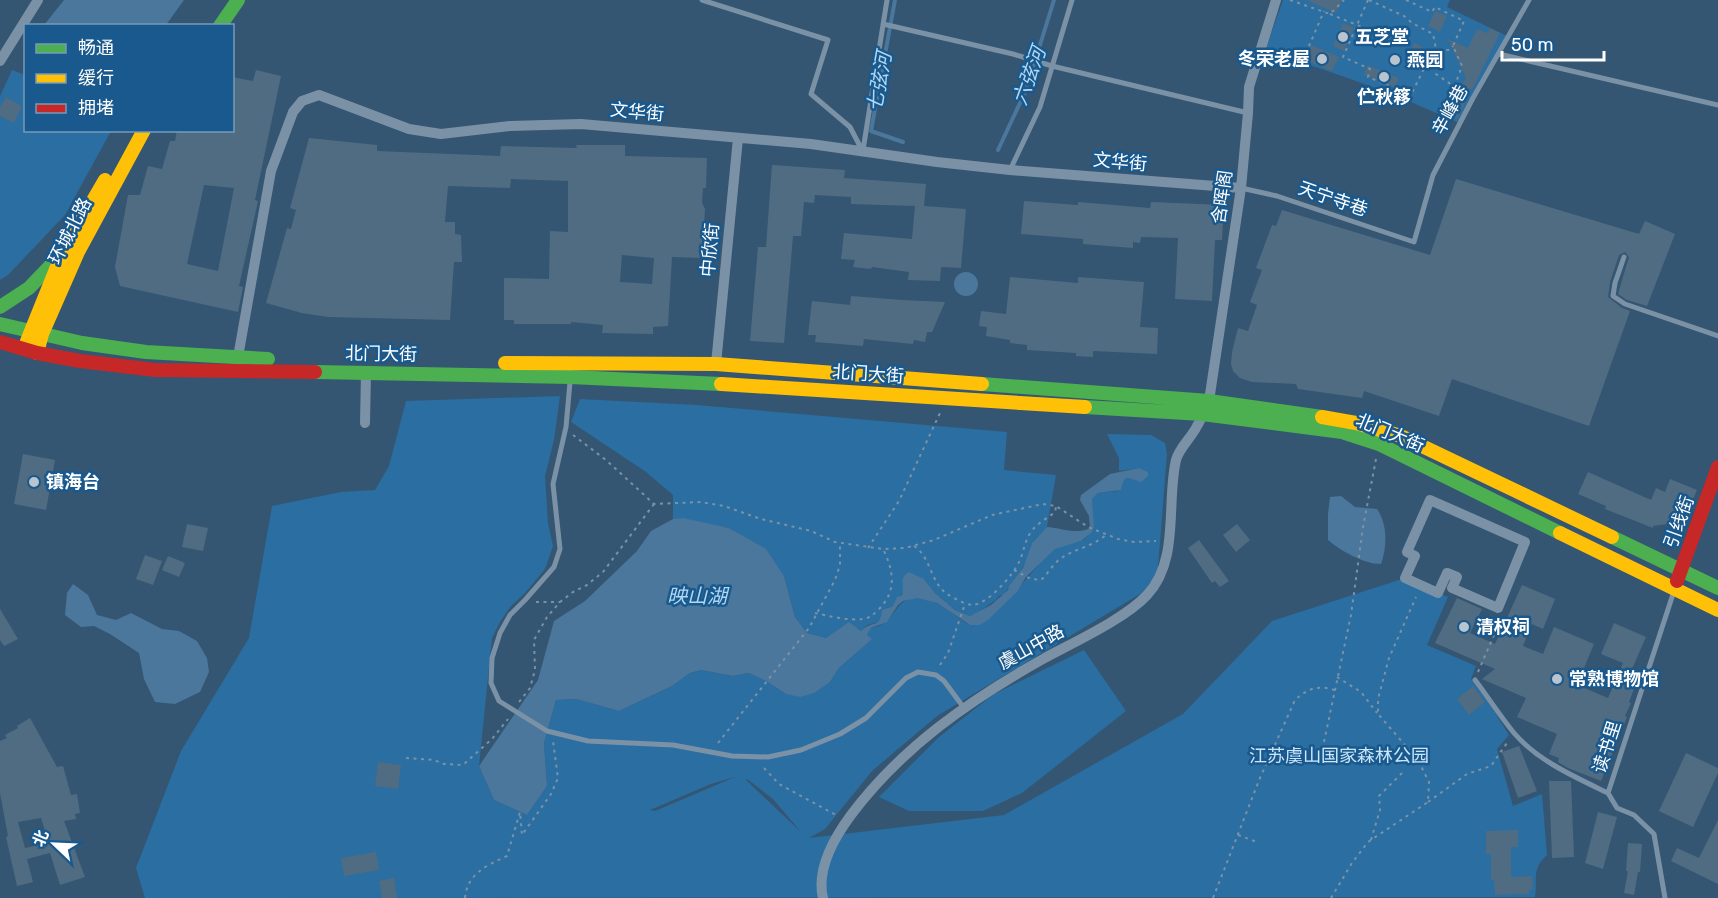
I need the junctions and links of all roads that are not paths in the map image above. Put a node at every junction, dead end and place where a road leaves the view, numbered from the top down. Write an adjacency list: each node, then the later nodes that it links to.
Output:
1 (38, 0): 13 (street)
2 (226, 0): 9 (main road)
3 (238, 0): 10 (main road)
4 (702, 0): 20 (lane)
5 (887, 0): 11 (lane)
6 (1072, 0): 14 (lane)
7 (1276, 0): 16 (street, 含晖阁)
8 (1529, 0): 12 (lane, 辛峰巷)
9 (209, 24)
10 (221, 24)
11 (882, 24): 14 (lane); 20 (lane)
12 (1499, 54): 15 (lane); 23 (lane, 辛峰巷)
13 (0, 61)
14 (1052, 66): 16 (lane); 21 (lane)
15 (1718, 105)
16 (1248, 113): 22 (street, 含晖阁)
17 (133, 132): 24 (main road, 环城北路)
18 (143, 132): 28 (main road, 环城北路)
19 (738, 138): 20 (street, 文华街); 32 (street, 文华街); 33 (street, 中欣街)
20 (863, 151): 21 (street, 文华街)
21 (1010, 170): 22 (street, 文华街)
22 (1240, 188): 23 (lane, 天宁寺巷); 36 (street, 含晖阁)
23 (1414, 242)
24 (63, 252): 26 (main road); 28 (main road, 环城北路)
25 (1624, 257): 29 (lane)
26 (0, 307)
27 (0, 324): 28 (main road, 北门大街)
28 (36, 332): 31 (main road, 环城北路); 32 (main road, 北门大街)
29 (1718, 336)
30 (0, 342): 31 (main road, 北门大街)
31 (30, 351): 34 (main road, 北门大街)
32 (238, 357): 33 (main road, 北门大街)
33 (716, 364): 36 (main road, 北门大街)
34 (366, 372): 35 (main road, 北门大街); 37 (street)
35 (570, 377): 36 (main road, 北门大街); 46 (lane)
36 (1206, 408): 40 (main road, 北门大街); 43 (main road, 北门大街); 46 (street, 虞山中路)
37 (365, 423)
38 (1718, 467): 39 (main road, 引线街)
39 (1714, 488): 40 (main road, 引线街)
40 (1680, 571): 42 (main road, 北门大街); 43 (main road, 引线街)
41 (1421, 586): 41 (street)
42 (1718, 588)
43 (1674, 589): 44 (main road, 北门大街); 47 (lane, 读书里)
44 (1718, 610)
45 (1475, 680): 47 (lane)
46 (964, 708): 48 (street, 虞山中路)
47 (1608, 793): 49 (lane, 读书里)
48 (823, 898)
49 (1665, 898)

